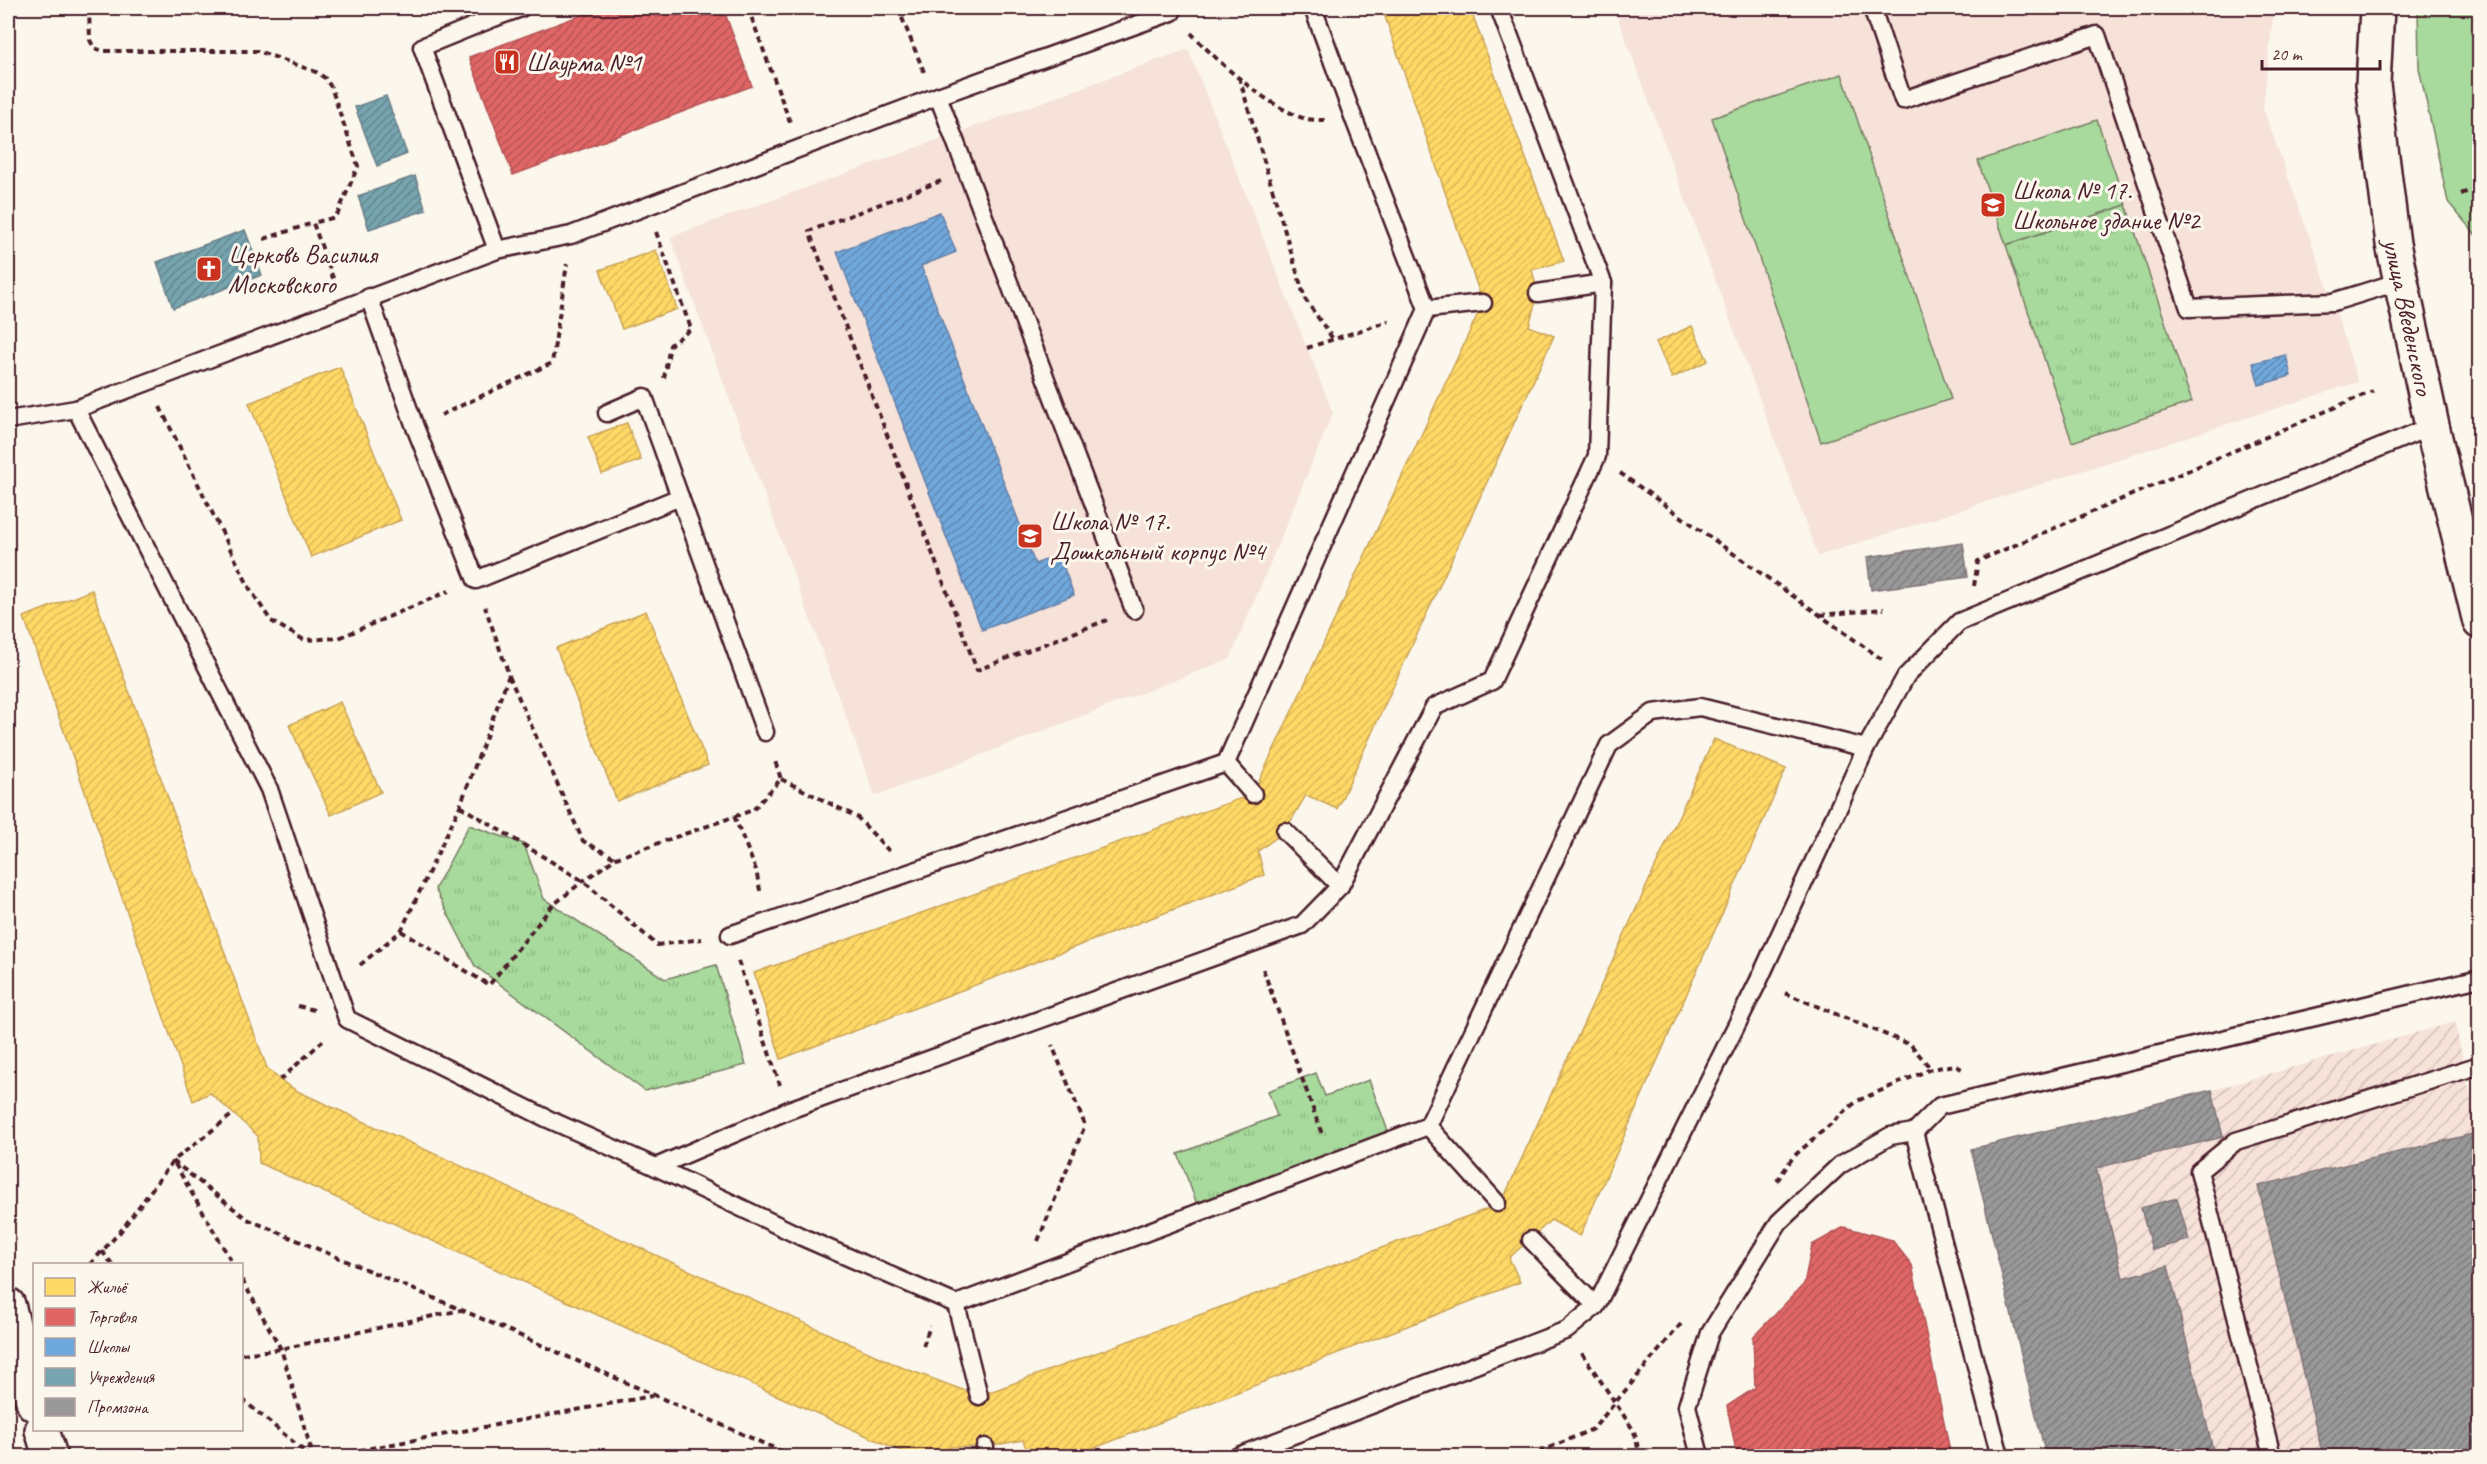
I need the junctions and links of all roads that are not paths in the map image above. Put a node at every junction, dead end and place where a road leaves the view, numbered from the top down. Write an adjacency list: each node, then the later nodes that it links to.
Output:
1 (521, 8): 7 (lane)
2 (1313, 8): 15 (lane)
3 (1499, 8): 11 (lane)
4 (1872, 8): 10 (lane)
5 (2377, 8): 10 (street, улица Введенского)
6 (1171, 10): 8 (lane)
7 (494, 12): 9 (lane)
8 (936, 97): 9 (lane); 21 (lane)
9 (497, 249): 13 (lane)
10 (2401, 281): 19 (street, улица Введенского)
11 (1603, 283): 12 (lane); 28 (lane)
12 (1538, 293)
13 (369, 297): 16 (lane); 20 (lane)
14 (1483, 303): 15 (lane)
15 (1427, 309): 25 (lane)
16 (76, 409): 18 (lane); 34 (lane)
17 (607, 412): 20 (lane)
18 (8, 420)
19 (2432, 426): 22 (street, улица Введенского); 24 (lane)
20 (680, 497): 23 (lane)
21 (1134, 610)
22 (2480, 622)
23 (765, 732)
24 (1866, 748): 32 (lane); 39 (lane)
25 (1226, 763): 26 (lane); 29 (lane)
26 (1253, 794)
27 (1285, 831): 28 (lane)
28 (1340, 886): 34 (lane)
29 (730, 935)
30 (2480, 978): 33 (lane)
31 (2480, 1065): 47 (lane)
32 (1428, 1126): 35 (lane); 37 (lane)
33 (1914, 1132): 45 (lane); 46 (lane)
34 (656, 1167): 37 (lane)
35 (1497, 1203)
36 (1531, 1240): 39 (lane)
37 (956, 1304): 40 (lane)
38 (8, 1305): 41 (street)
39 (1596, 1306): 44 (lane)
40 (979, 1396)
41 (33, 1400)
42 (42, 1431): 43 (street)
43 (50, 1456)
44 (1238, 1456)
45 (1700, 1456)
46 (2000, 1456)
47 (2272, 1456)

